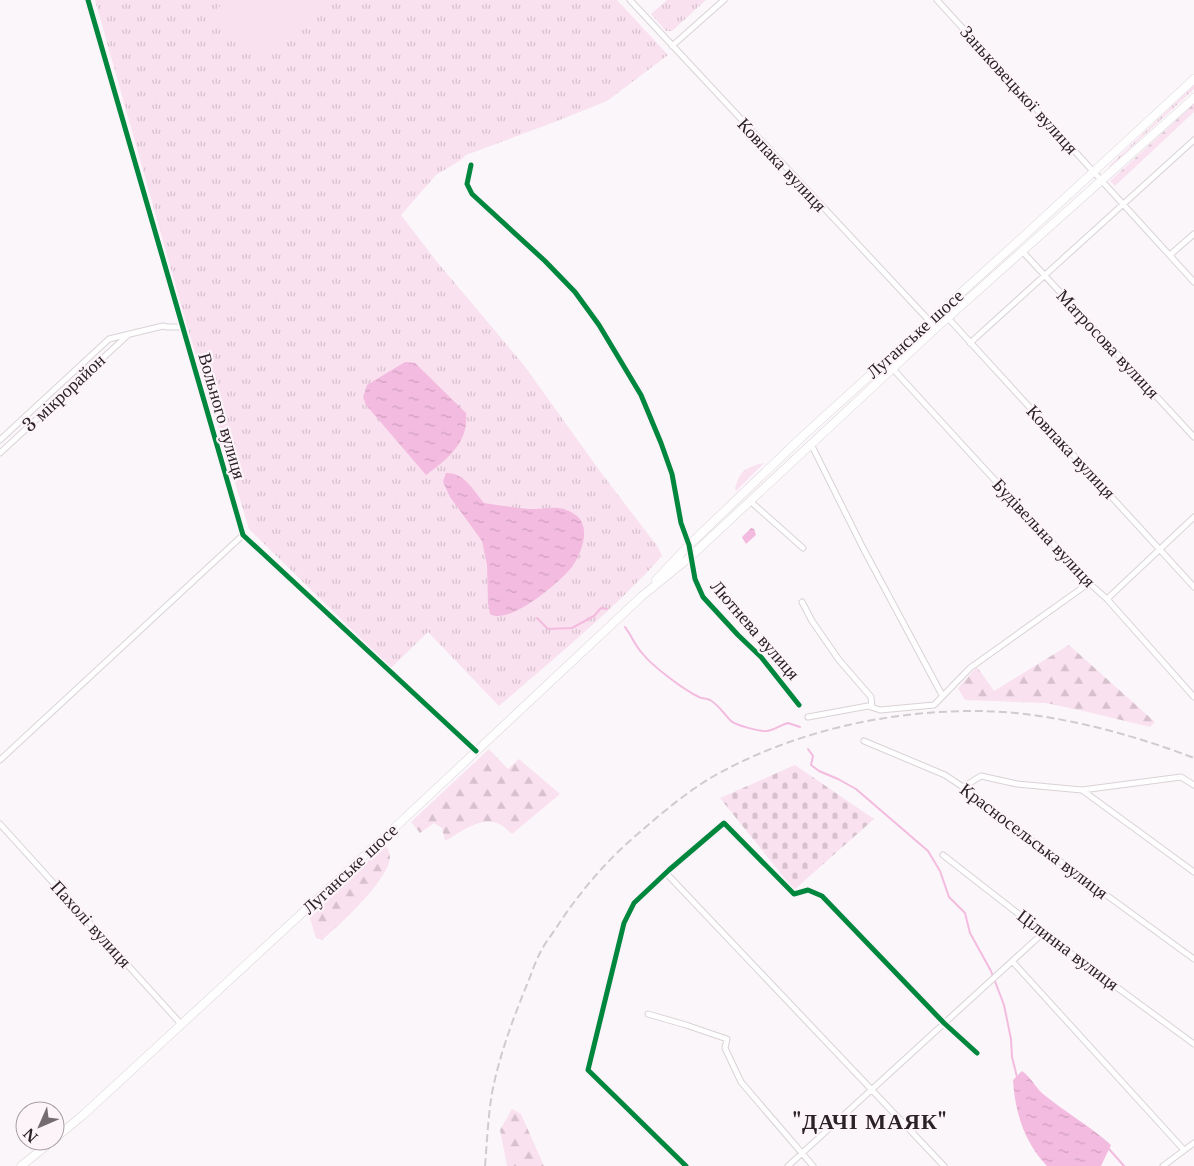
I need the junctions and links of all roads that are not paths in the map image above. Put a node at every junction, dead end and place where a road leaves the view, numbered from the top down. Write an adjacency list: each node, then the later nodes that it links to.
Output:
1 (88, 0): 20 (street, Вольного вулиця)
2 (630, 0): 5 (street, Ковпака вулиця)
3 (724, 0): 5 (street)
4 (937, 0): 10 (street, Заньковецької вулиця)
5 (672, 46): 19 (street, Ковпака вулиця)
6 (1194, 79): 10 (main road, Луганське шосе)
7 (1194, 98): 11 (main road, Луганське шосе)
8 (1194, 140): 12 (street)
9 (471, 165): 32 (street, Лютнева вулиця)
10 (1092, 172): 11 (street, Заньковецької вулиця); 19 (main road, Луганське шосе)
11 (1101, 180): 12 (street, Заньковецької вулиця); 14 (main road, Луганське шосе)
12 (1124, 205): 15 (street, Заньковецької вулиця); 16 (street)
13 (1194, 234): 15 (street)
14 (1023, 252): 16 (street, Матросова вулиця); 18 (main road, Луганське шосе)
15 (1170, 256): 17 (street, Заньковецької вулиця)
16 (1044, 275): 23 (street); 25 (street, Матросова вулиця)
17 (1194, 282)
18 (948, 318): 21 (main road, Луганське шосе); 23 (street, Ковпака вулиця)
19 (929, 321): 21 (street, Ковпака вулиця); 32 (main road, Луганське шосе)
20 (182, 326): 22 (street, 3 мікрорайон); 31 (street, Вольного вулиця)
21 (936, 328): 24 (main road, Луганське шосе)
22 (129, 334): 26 (street, 3 мікрорайон); 28 (street, 3 мікрорайон)
23 (970, 343): 34 (street, Ковпака вулиця)
24 (893, 369): 27 (main road, Луганське шосе); 36 (street, Будівельна вулиця)
25 (1194, 437)
26 (0, 440)
27 (811, 444): 29 (main road, Луганське шосе); 41 (street)
28 (0, 453)
29 (750, 501): 33 (street); 35 (main road, Луганське шосе)
30 (1194, 517): 34 (street)
31 (242, 535): 47 (street); 48 (street)
32 (689, 545): 35 (street, Лютнева вулиця); 38 (main road, Луганське шосе)
33 (803, 548)
34 (1159, 548): 37 (street, Ковпака вулиця); 39 (street)
35 (690, 557): 38 (main road, Луганське шосе); 43 (street, Лютнева вулиця)
36 (1089, 583): 39 (street, Будівельна вулиця); 41 (street)
37 (1194, 587)
38 (642, 596): 47 (main road, Луганське шосе)
39 (1107, 600): 42 (street, Будівельна вулиця)
40 (802, 602): 44 (street)
41 (942, 695): 44 (street)
42 (1194, 697)
43 (799, 705)
44 (872, 707): 45 (street)
45 (808, 718)
46 (864, 741): 50 (street, Красносельська вулиця)
47 (476, 751): 61 (main road, Луганське шосе)
48 (0, 760)
49 (1194, 785): 51 (street)
50 (963, 787): 51 (street); 57 (street, Красносельська вулиця)
51 (1082, 790): 54 (street)
52 (0, 824): 61 (street, Пахолі вулиця)
53 (942, 855): 56 (street, Цілинна вулиця)
54 (1194, 872)
55 (666, 873): 60 (street); 64 (street); 71 (street)
56 (1043, 933): 58 (street); 62 (street, Цілинна вулиця)
57 (1194, 959)
58 (1012, 961): 60 (street); 67 (street)
59 (648, 1014): 69 (street)
60 (944, 1023): 63 (street); 64 (street)
61 (181, 1024): 65 (main road, Луганське шосе)
62 (1194, 1044)
63 (977, 1053)
64 (872, 1089): 69 (street); 74 (street)
65 (65, 1130)
66 (1194, 1143): 67 (street)
67 (1184, 1150): 75 (street)
68 (40, 1151): 70 (main road)
69 (802, 1154): 72 (street); 73 (street)
70 (21, 1166)
71 (686, 1166)
72 (788, 1166)
73 (813, 1166)
74 (944, 1166)
75 (1163, 1166)

